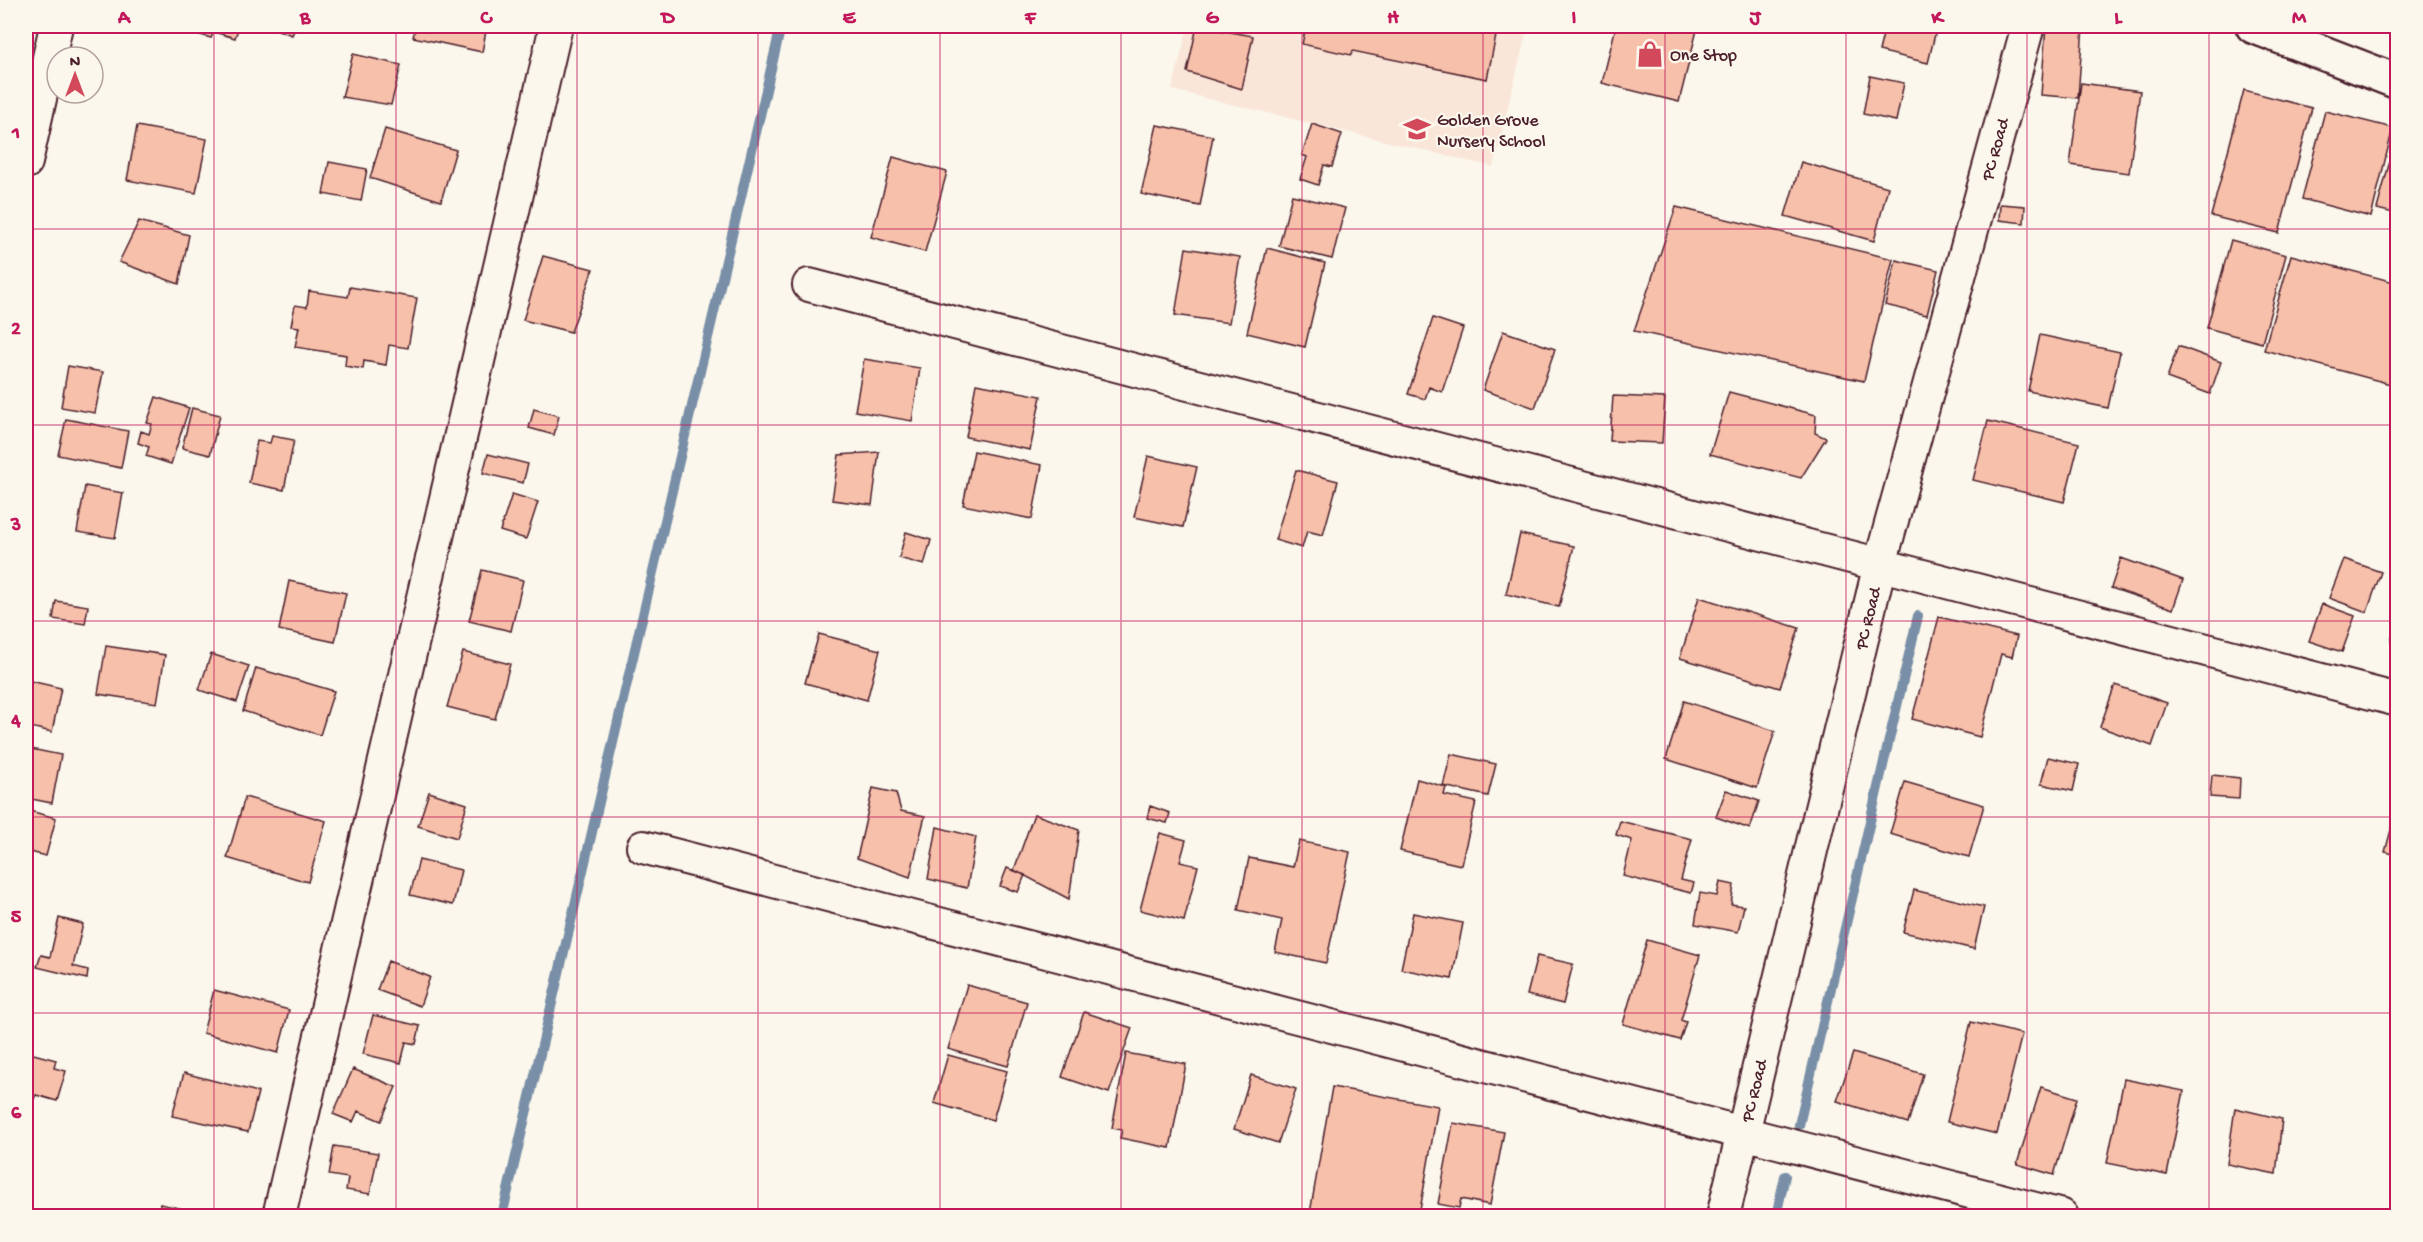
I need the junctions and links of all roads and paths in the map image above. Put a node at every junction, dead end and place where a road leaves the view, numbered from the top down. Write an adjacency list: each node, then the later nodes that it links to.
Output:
1 (56, 26): 6 (street)
2 (556, 26): 12 (street)
3 (2028, 26): 8 (street, PC Road)
4 (2253, 26): 5 (main road)
5 (2397, 82)
6 (26, 162)
7 (809, 285): 8 (street)
8 (1880, 564): 9 (street); 11 (street, PC Road)
9 (2397, 700)
10 (643, 847): 11 (street)
11 (1743, 1133): 13 (street, PC Road); 14 (street)
12 (279, 1216)
13 (1723, 1216)
14 (2062, 1216)

